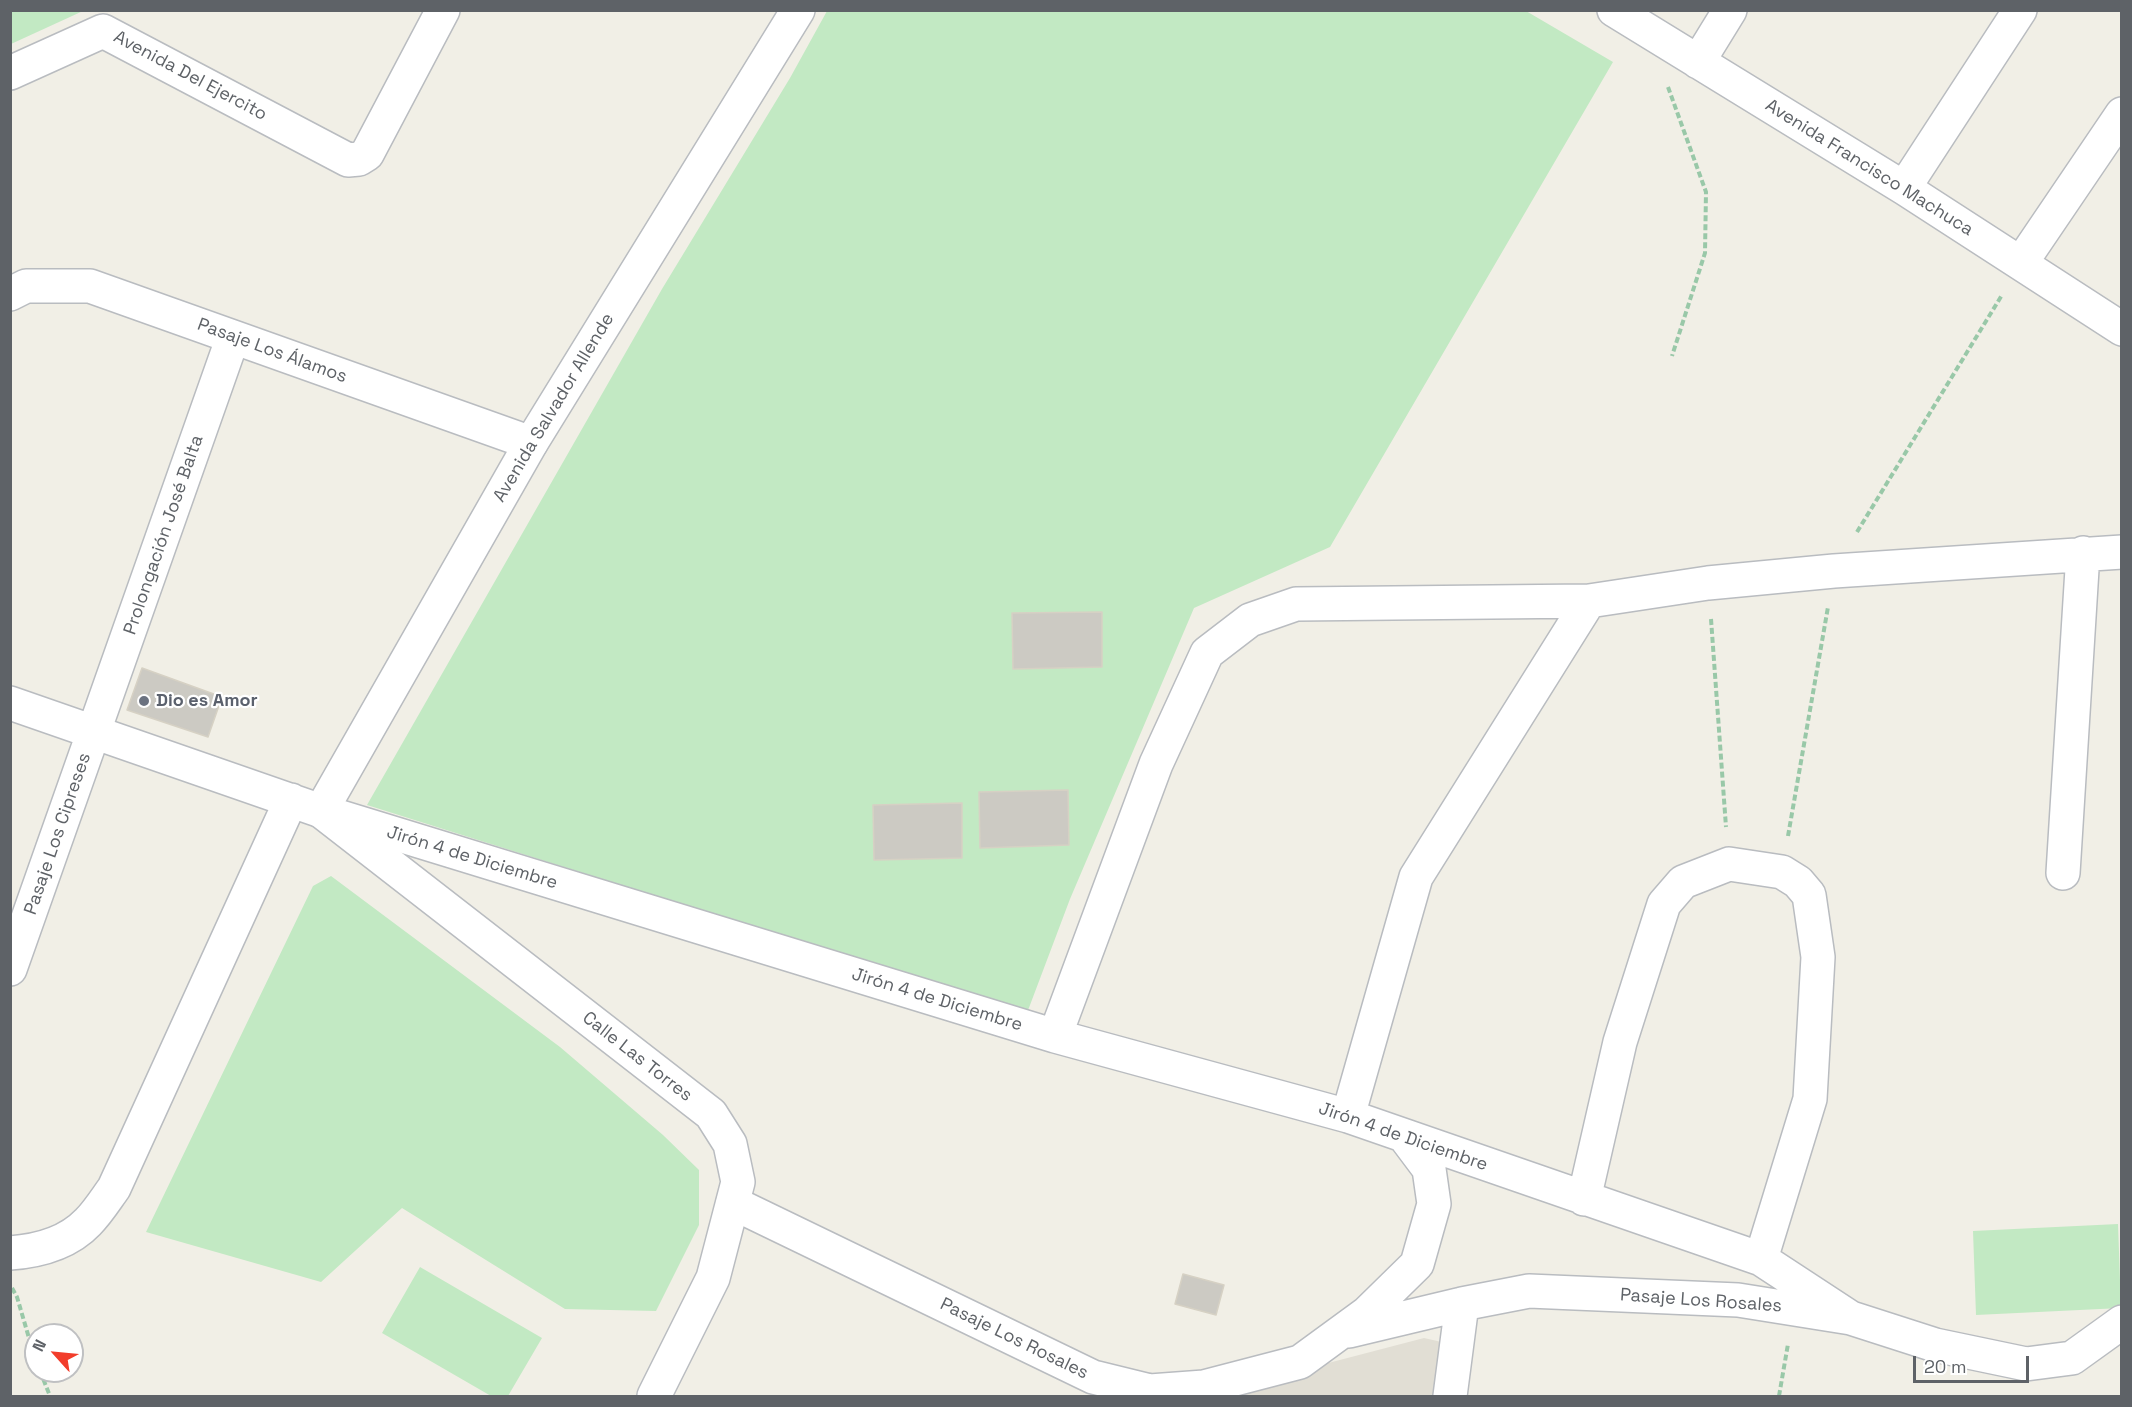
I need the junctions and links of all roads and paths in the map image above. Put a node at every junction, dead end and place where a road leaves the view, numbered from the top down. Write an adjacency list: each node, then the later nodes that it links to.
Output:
1 (442, 10): 6 (street, Avenida Del Ejercito)
2 (798, 10): 17 (street, Avenida Salvador Allende)
3 (1614, 10): 7 (street, Avenida Francisco Machuca)
4 (1731, 10): 7 (street)
5 (2020, 10): 11 (street)
6 (109, 21): 8 (street, Avenida Del Ejercito)
7 (1698, 62): 11 (street, Avenida Francisco Machuca)
8 (10, 73)
9 (1667, 85): 16 (path)
10 (2121, 114): 12 (street)
11 (1904, 188): 12 (street, Avenida Francisco Machuca)
12 (2021, 263): 14 (street, Avenida Francisco Machuca)
13 (10, 294): 15 (street, Pasaje Los Álamos)
14 (2121, 329)
15 (233, 337): 17 (street, Pasaje Los Álamos); 23 (street, Prolongación José Balta)
16 (1672, 356)
17 (531, 443): 25 (street, Avenida Salvador Allende)
18 (2121, 552): 19 (street)
19 (2083, 553): 20 (street); 27 (street)
20 (1708, 583): 21 (street); 26 (path)
21 (1589, 601): 29 (street); 30 (street)
22 (10, 703): 23 (street, Jirón 4 de Diciembre)
23 (94, 733): 24 (street, Jirón 4 de Diciembre); 28 (street, Pasaje Los Cipreses)
24 (291, 800): 25 (street, Jirón 4 de Diciembre); 34 (street)
25 (321, 812): 29 (street, Jirón 4 de Diciembre); 33 (street, Calle Las Torres)
26 (1729, 864): 32 (street); 35 (street)
27 (2062, 873)
28 (10, 969)
29 (1055, 1036): 30 (street, Jirón 4 de Diciembre)
30 (1348, 1116): 31 (street, Jirón 4 de Diciembre)
31 (1405, 1137): 32 (street, Jirón 4 de Diciembre); 41 (street, Pasaje Los Rosales)
32 (1584, 1199): 35 (street, Jirón 4 de Diciembre)
33 (733, 1203): 42 (street, Pasaje Los Rosales); 43 (street, Calle Las Torres)
34 (10, 1253)
35 (1761, 1259): 38 (street, Jirón 4 de Diciembre)
36 (10, 1285): 40 (path)
37 (1462, 1304): 38 (street, Pasaje Los Rosales); 41 (street, Pasaje Los Rosales); 44 (street)
38 (1851, 1318): 39 (street, Pasaje Los Rosales)
39 (2121, 1322)
40 (25, 1323)
41 (1339, 1334): 42 (street, Pasaje Los Rosales)
42 (1135, 1393)
43 (654, 1396)
44 (1450, 1396)

